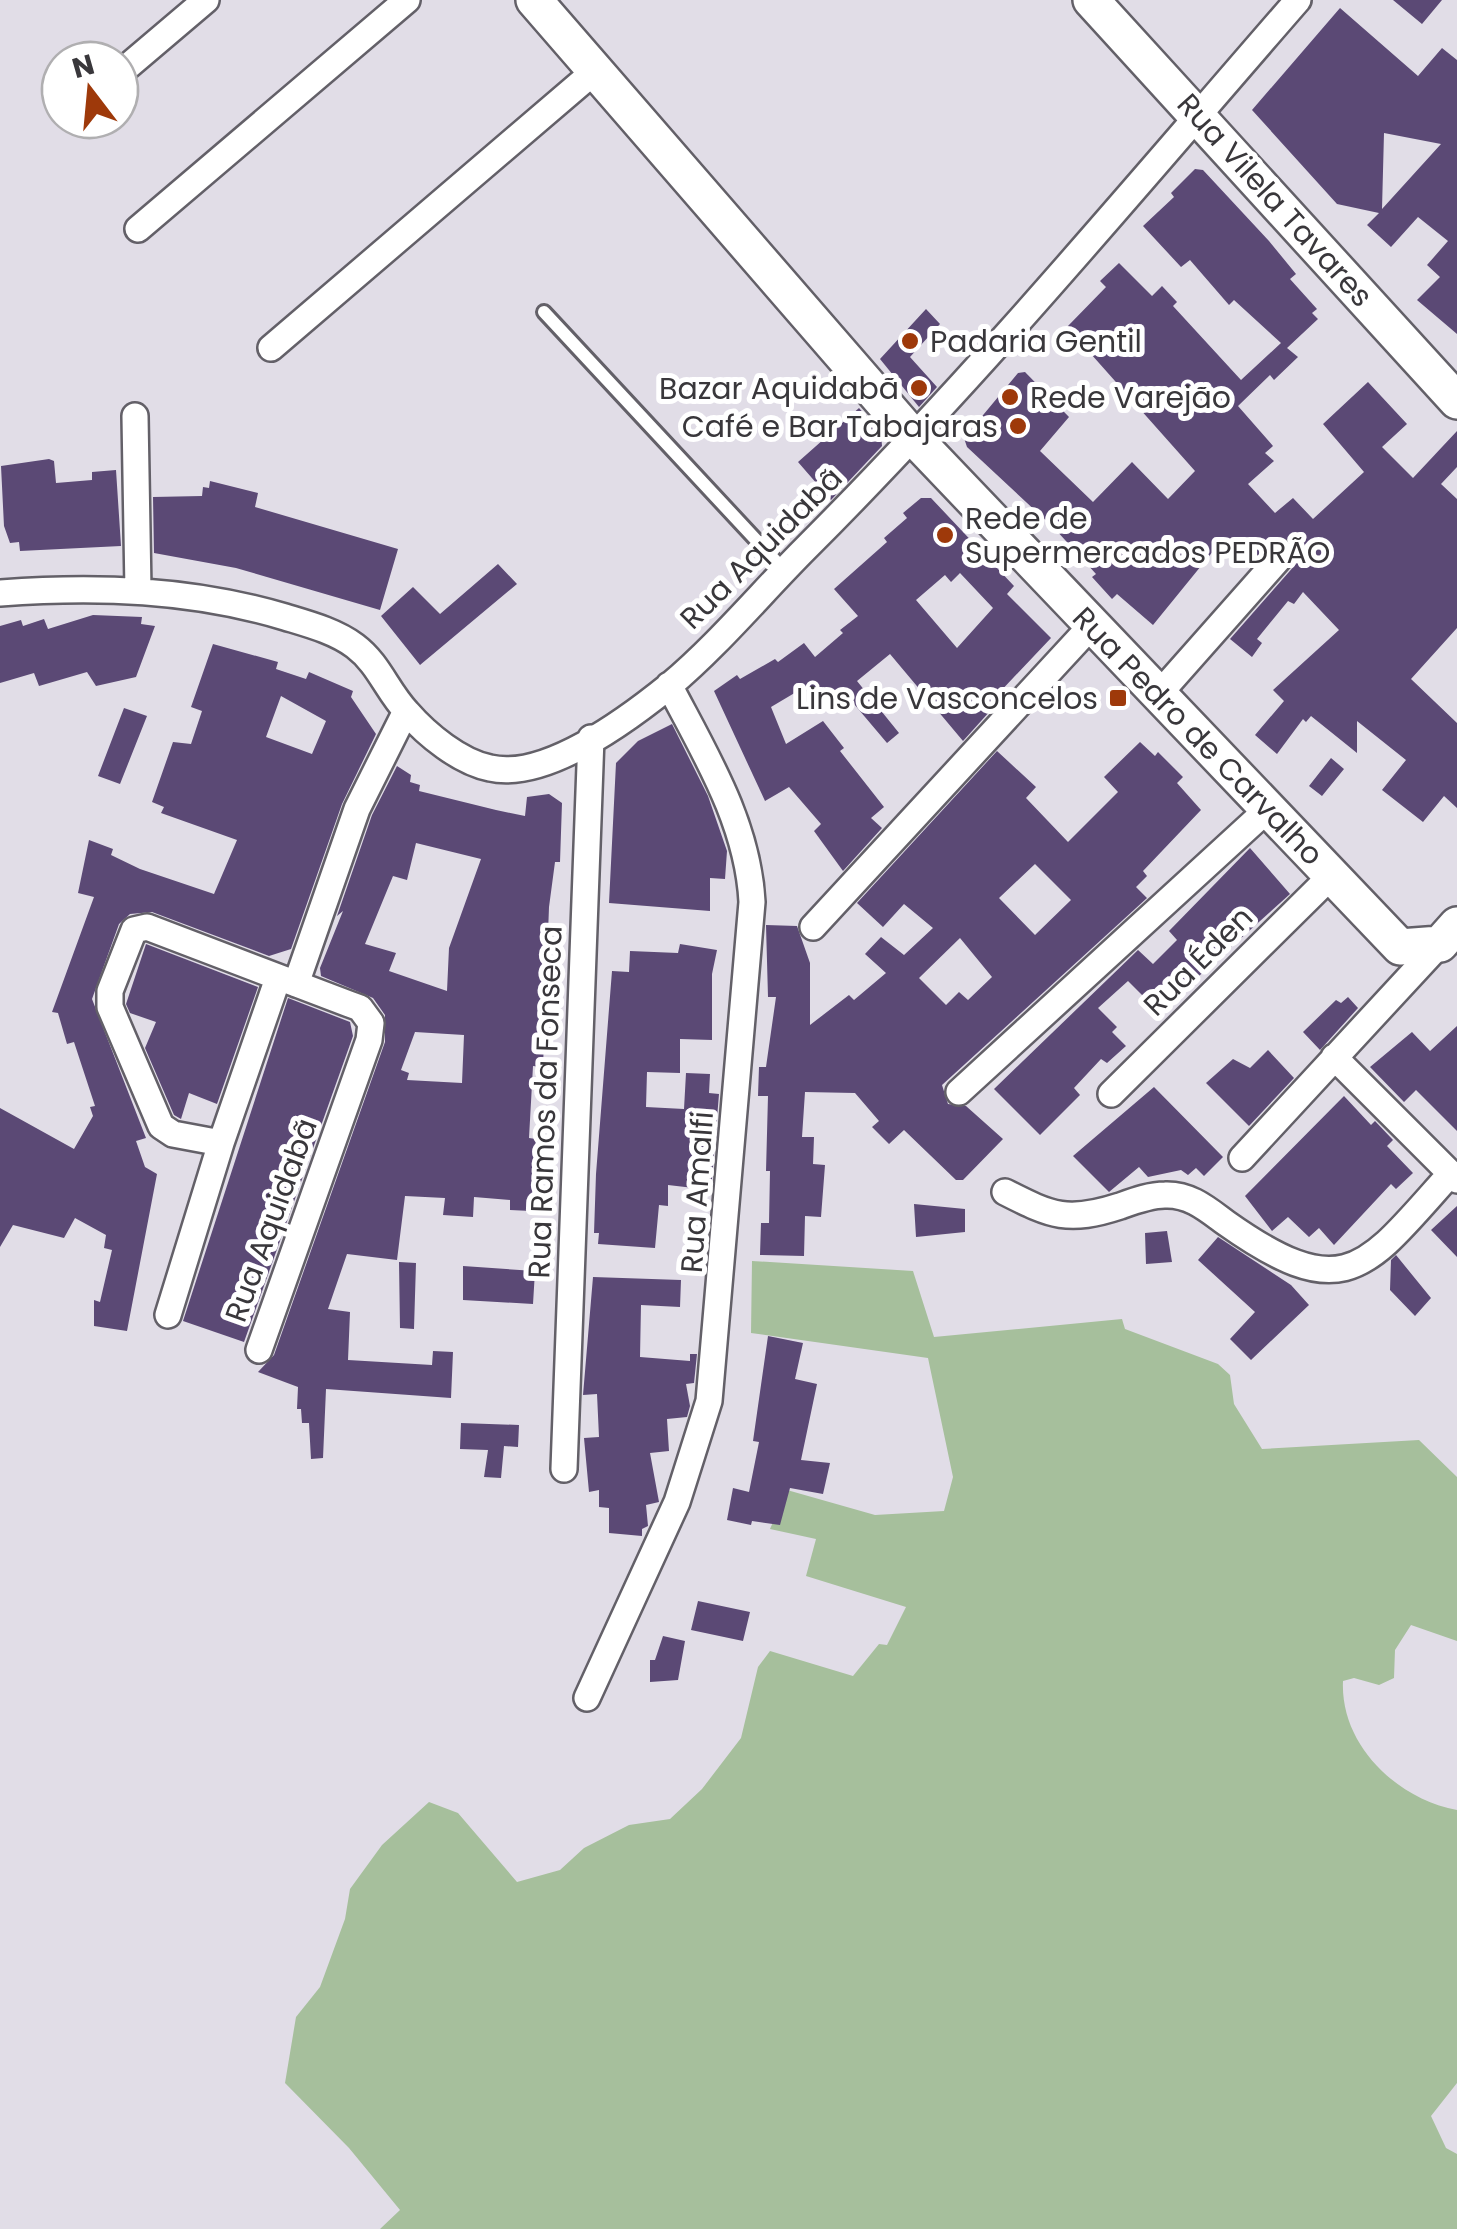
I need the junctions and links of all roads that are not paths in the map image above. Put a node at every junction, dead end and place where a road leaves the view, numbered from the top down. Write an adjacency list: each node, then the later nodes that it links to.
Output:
1 (206, 0): 6 (street)
2 (408, 0): 9 (street)
3 (534, 0): 7 (street, Rua Pedro de Carvalho)
4 (1091, 0): 8 (street, Rua Vilela Tavares)
5 (1298, 0): 8 (street, Rua Aquidabã)
6 (140, 56)
7 (596, 70): 11 (street); 14 (street, Rua Pedro de Carvalho)
8 (1199, 114): 12 (street, Rua Vilela Tavares); 14 (street, Rua Aquidabã)
9 (138, 229)
10 (544, 312): 16 (lane)
11 (272, 348)
12 (1457, 401)
13 (135, 416): 17 (street)
14 (915, 439): 16 (street, Rua Aquidabã); 19 (street, Rua Pedro de Carvalho)
15 (1283, 554): 21 (street)
16 (784, 570): 20 (street, Rua Aquidabã)
17 (138, 590): 18 (street, Rua Aquidabã); 22 (street, Rua Aquidabã)
18 (0, 593)
19 (1092, 625): 21 (street, Rua Pedro de Carvalho); 26 (street)
20 (669, 686): 23 (street, Rua Aquidabã); 41 (street, Rua Amalfi)
21 (1159, 694): 24 (street, Rua Pedro de Carvalho)
22 (406, 711): 23 (street, Rua Aquidabã); 29 (street)
23 (592, 738): 40 (street, Rua Ramos da Fonseca)
24 (1269, 808): 25 (street, Rua Pedro de Carvalho); 32 (street)
25 (1331, 876): 28 (street, Rua Pedro de Carvalho); 33 (street, Rua Éden)
26 (813, 927)
27 (1449, 935): 28 (street); 30 (street)
28 (1400, 947): 30 (street)
29 (287, 981): 34 (street); 34 (street, Rua Aquidabã); 39 (street, Rua Aquidabã)
30 (1370, 1016): 31 (street)
31 (1334, 1057): 35 (street); 36 (street)
32 (959, 1092)
33 (1110, 1094)
34 (222, 1143): 38 (street)
35 (1242, 1158)
36 (1454, 1176): 37 (street)
37 (1005, 1192)
38 (168, 1315)
39 (259, 1350)
40 (564, 1468)
41 (587, 1698)

